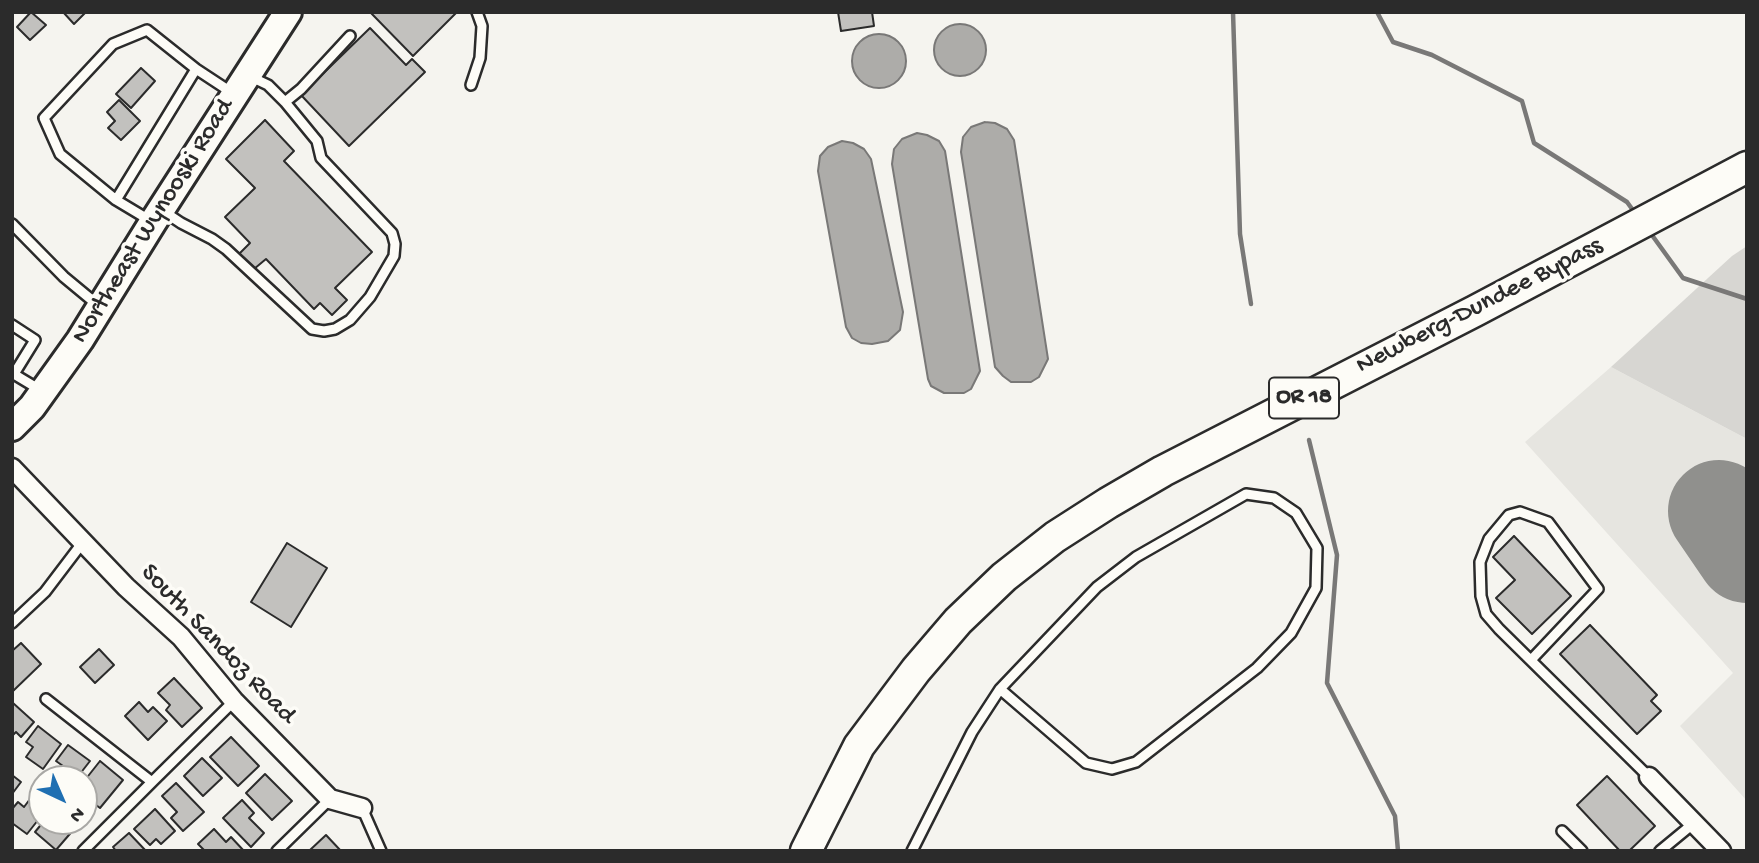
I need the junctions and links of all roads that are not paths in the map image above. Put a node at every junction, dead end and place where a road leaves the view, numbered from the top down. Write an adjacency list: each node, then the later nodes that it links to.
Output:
1 (288, 12): 5 (main road, Northeast Wynooski Road)
2 (477, 12): 6 (lane)
3 (350, 36): 7 (lane)
4 (196, 69): 5 (lane); 9 (lane); 9 (lane)
5 (242, 85): 7 (lane); 10 (main road, Northeast Wynooski Road)
6 (471, 85)
7 (285, 102): 10 (lane)
8 (1747, 167): 33 (highway, Newberg-Dundee Bypass / OR 18)
9 (116, 200): 10 (lane)
10 (157, 216): 12 (main road, Northeast Wynooski Road)
11 (12, 224): 12 (lane)
12 (100, 307): 15 (main road, Northeast Wynooski Road)
13 (12, 325): 14 (lane)
14 (13, 373): 15 (lane)
15 (43, 392): 16 (main road, Northeast Wynooski Road)
16 (12, 427)
17 (12, 468): 18 (street, South Sandoz Road)
18 (83, 542): 19 (lane); 23 (street, South Sandoz Road)
19 (12, 623)
20 (1531, 660): 20 (lane); 24 (lane)
21 (1000, 690): 21 (lane); 34 (lane)
22 (46, 699): 25 (lane)
23 (234, 701): 25 (lane); 26 (street, South Sandoz Road)
24 (1648, 777): 28 (street)
25 (152, 782): 30 (lane)
26 (330, 799): 27 (street, South Sandoz Road); 31 (lane)
27 (362, 808): 32 (lane, South Sandoz Road)
28 (1693, 823): 36 (lane); 37 (street)
29 (1562, 831): 35 (lane)
30 (83, 851)
31 (277, 851)
32 (381, 851)
33 (806, 851)
34 (912, 851)
35 (1582, 851)
36 (1660, 851)
37 (1721, 851)

